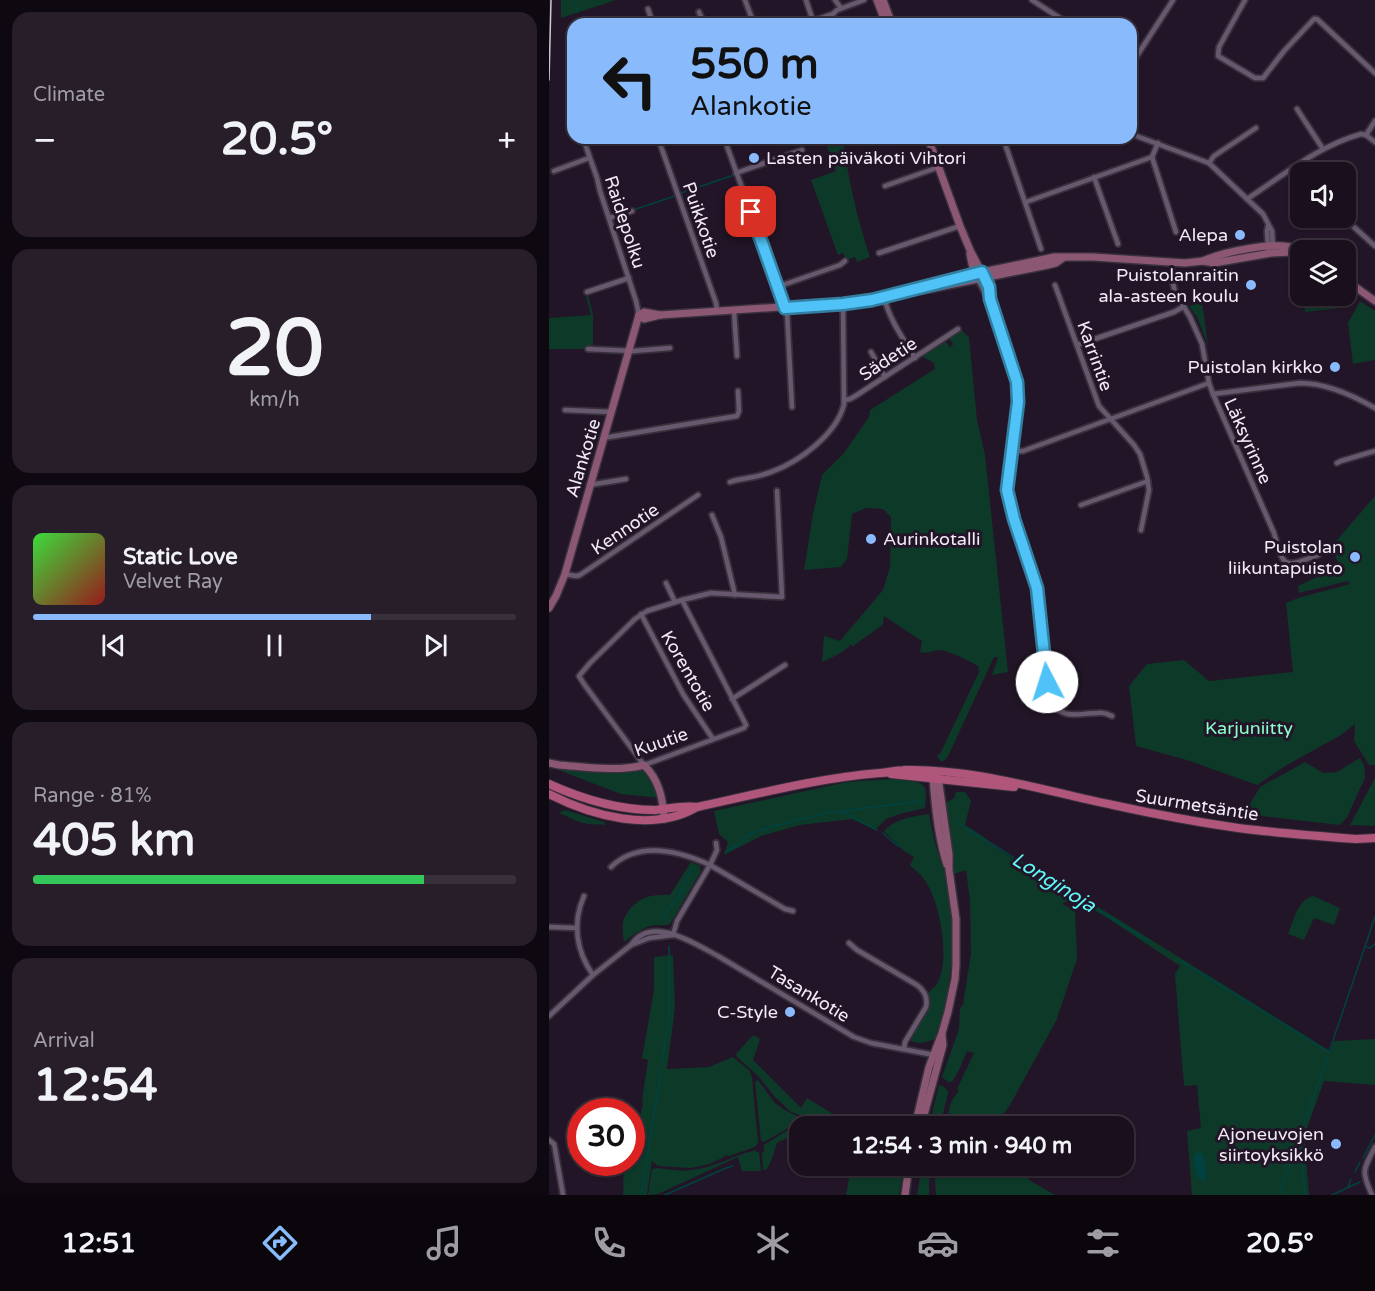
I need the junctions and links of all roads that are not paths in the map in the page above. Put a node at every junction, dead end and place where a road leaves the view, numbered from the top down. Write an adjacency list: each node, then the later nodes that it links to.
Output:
1 (745, 0): 15 (street)
2 (806, 0): 16 (street)
3 (835, 0): 10 (street)
4 (864, 0): 10 (street)
5 (877, 0): 18 (main road)
6 (883, 0): 19 (main road)
7 (1032, 0): 20 (street)
8 (1173, 0): 21 (street)
9 (1245, 0): 22 (street)
10 (841, 8): 17 (street)
11 (648, 9): 13 (street)
12 (699, 12): 14 (street)
13 (651, 18)
14 (701, 18)
15 (752, 18)
16 (812, 18)
17 (822, 18)
18 (884, 18)
19 (889, 18)
20 (1060, 18)
21 (1137, 56)
22 (1375, 73)
23 (1297, 109): 35 (street)
24 (1375, 121): 26 (street)
25 (1256, 128): 40 (street)
26 (1366, 135): 28 (street); 35 (street)
27 (1137, 137): 29 (street)
28 (1375, 142)
29 (1158, 143): 38 (street); 40 (street)
30 (585, 144): 37 (street, Raidepolku)
31 (660, 144): 76 (street, Puikkotie)
32 (726, 144): 44 (street)
33 (931, 144): 41 (main road)
34 (1005, 144): 48 (street)
35 (1323, 149): 39 (street)
36 (802, 150): 44 (street)
37 (589, 158): 43 (street); 50 (street, Raidepolku)
38 (1152, 158): 45 (street); 53 (street)
39 (1302, 162)
40 (1209, 163): 47 (street)
41 (939, 167): 46 (street); 51 (main road)
42 (1290, 170): 47 (street)
43 (554, 171)
44 (736, 173): 67 (street)
45 (1094, 177): 48 (street); 55 (street)
46 (885, 186)
47 (1247, 199): 57 (street)
48 (1026, 202): 60 (street)
49 (632, 211): 50 (street)
50 (609, 218): 65 (street, Raidepolku)
51 (960, 226): 54 (street); 64 (main road)
52 (1355, 228): 56 (street)
53 (1176, 231)
54 (912, 242): 59 (street); 61 (street)
55 (1118, 244)
56 (1375, 246)
57 (1271, 248): 58 (main road); 63 (main road)
58 (1290, 248)
59 (914, 249)
60 (1041, 249)
61 (879, 254)
62 (845, 261): 67 (street)
63 (1173, 262): 64 (main road); 73 (street, Läksyrinne)
64 (980, 276): 70 (main road); 101 (street)
65 (629, 278): 69 (street); 77 (street, Raidepolku)
66 (1055, 285): 81 (street, Karrintie)
67 (777, 287): 74 (street)
68 (1356, 287): 71 (main road)
69 (587, 292)
70 (884, 297): 72 (main road); 87 (street)
71 (1375, 301)
72 (843, 304): 74 (main road); 94 (street)
73 (1183, 307): 81 (street); 89 (street, Läksyrinne)
74 (785, 308): 75 (main road); 91 (street)
75 (734, 311): 76 (main road); 86 (street)
76 (717, 312): 77 (main road)
77 (639, 315): 84 (main road, Alankotie)
78 (958, 329): 79 (street, Sädetie)
79 (946, 338): 80 (street); 87 (street, Sädetie)
80 (951, 345)
81 (1077, 345): 99 (street, Karrintie)
82 (670, 348): 84 (street)
83 (588, 349): 84 (street)
84 (630, 350): 98 (main road, Alankotie)
85 (871, 352): 88 (street)
86 (737, 356)
87 (915, 358): 88 (street, Sädetie)
88 (885, 377): 94 (street, Sädetie)
89 (1209, 383): 93 (street, Läksyrinne); 99 (street)
90 (800, 386): 91 (street)
91 (791, 387): 95 (street)
92 (738, 391): 100 (street)
93 (1213, 394): 96 (street); 113 (street, Läksyrinne)
94 (845, 400): 106 (street)
95 (792, 407)
96 (1375, 408)
97 (565, 410): 98 (street)
98 (612, 412): 100 (main road, Alankotie)
99 (1111, 419): 101 (street); 105 (street, Karrintie)
100 (605, 437): 107 (main road, Alankotie)
101 (1012, 451): 123 (street)
102 (1375, 451): 103 (street)
103 (1337, 463)
104 (626, 479): 107 (street)
105 (1148, 481): 110 (street); 112 (street, Karrintie)
106 (730, 482)
107 (589, 485): 114 (main road, Alankotie)
108 (777, 491): 116 (street)
109 (698, 495): 114 (street, Kennotie)
110 (1081, 505)
111 (712, 515): 116 (street)
112 (1141, 530)
113 (1318, 555)
114 (564, 574): 119 (main road, Alankotie)
115 (666, 583): 118 (street)
116 (735, 595): 117 (street)
117 (682, 600): 118 (street); 122 (street)
118 (675, 602): 120 (street)
119 (549, 608)
120 (641, 614): 124 (street, Korentotie); 126 (street)
121 (785, 665): 122 (street)
122 (732, 699): 124 (street, Kuutie)
123 (1112, 716)
124 (713, 739): 126 (street, Kuutie)
125 (549, 763): 126 (main road, Kuutie)
126 (644, 765): 131 (main road)
127 (936, 776): 130 (main road, Suurmetsäntie); 134 (main road, Suurmetsäntie); 148 (main road)
128 (549, 784): 131 (main road, Suurmetsäntie)
129 (549, 794): 132 (main road, Suurmetsäntie)
130 (697, 807): 131 (main road, Suurmetsäntie); 132 (main road, Suurmetsäntie)
131 (664, 809): 132 (main road)
132 (664, 819)
133 (1375, 838): 134 (main road, Suurmetsäntie)
134 (1356, 839): 136 (main road, Suurmetsäntie)
135 (716, 843): 137 (street)
136 (1375, 843)
137 (710, 865): 138 (street); 140 (street); 143 (street)
138 (611, 867)
139 (584, 896): 142 (street)
140 (793, 911)
141 (549, 927): 142 (street)
142 (577, 928): 145 (street)
143 (673, 935): 145 (street, Tasankotie); 147 (street, Tasankotie)
144 (849, 943): 147 (street)
145 (593, 975): 146 (street, Tasankotie)
146 (549, 1016)
147 (904, 1049): 148 (street, Tasankotie)
148 (936, 1056): 149 (main road); 150 (main road)
149 (918, 1116)
150 (923, 1116)
151 (549, 1140): 154 (street)
152 (1375, 1147): 156 (street)
153 (908, 1176): 155 (main road)
154 (563, 1195)
155 (905, 1195)
156 (1372, 1195)

